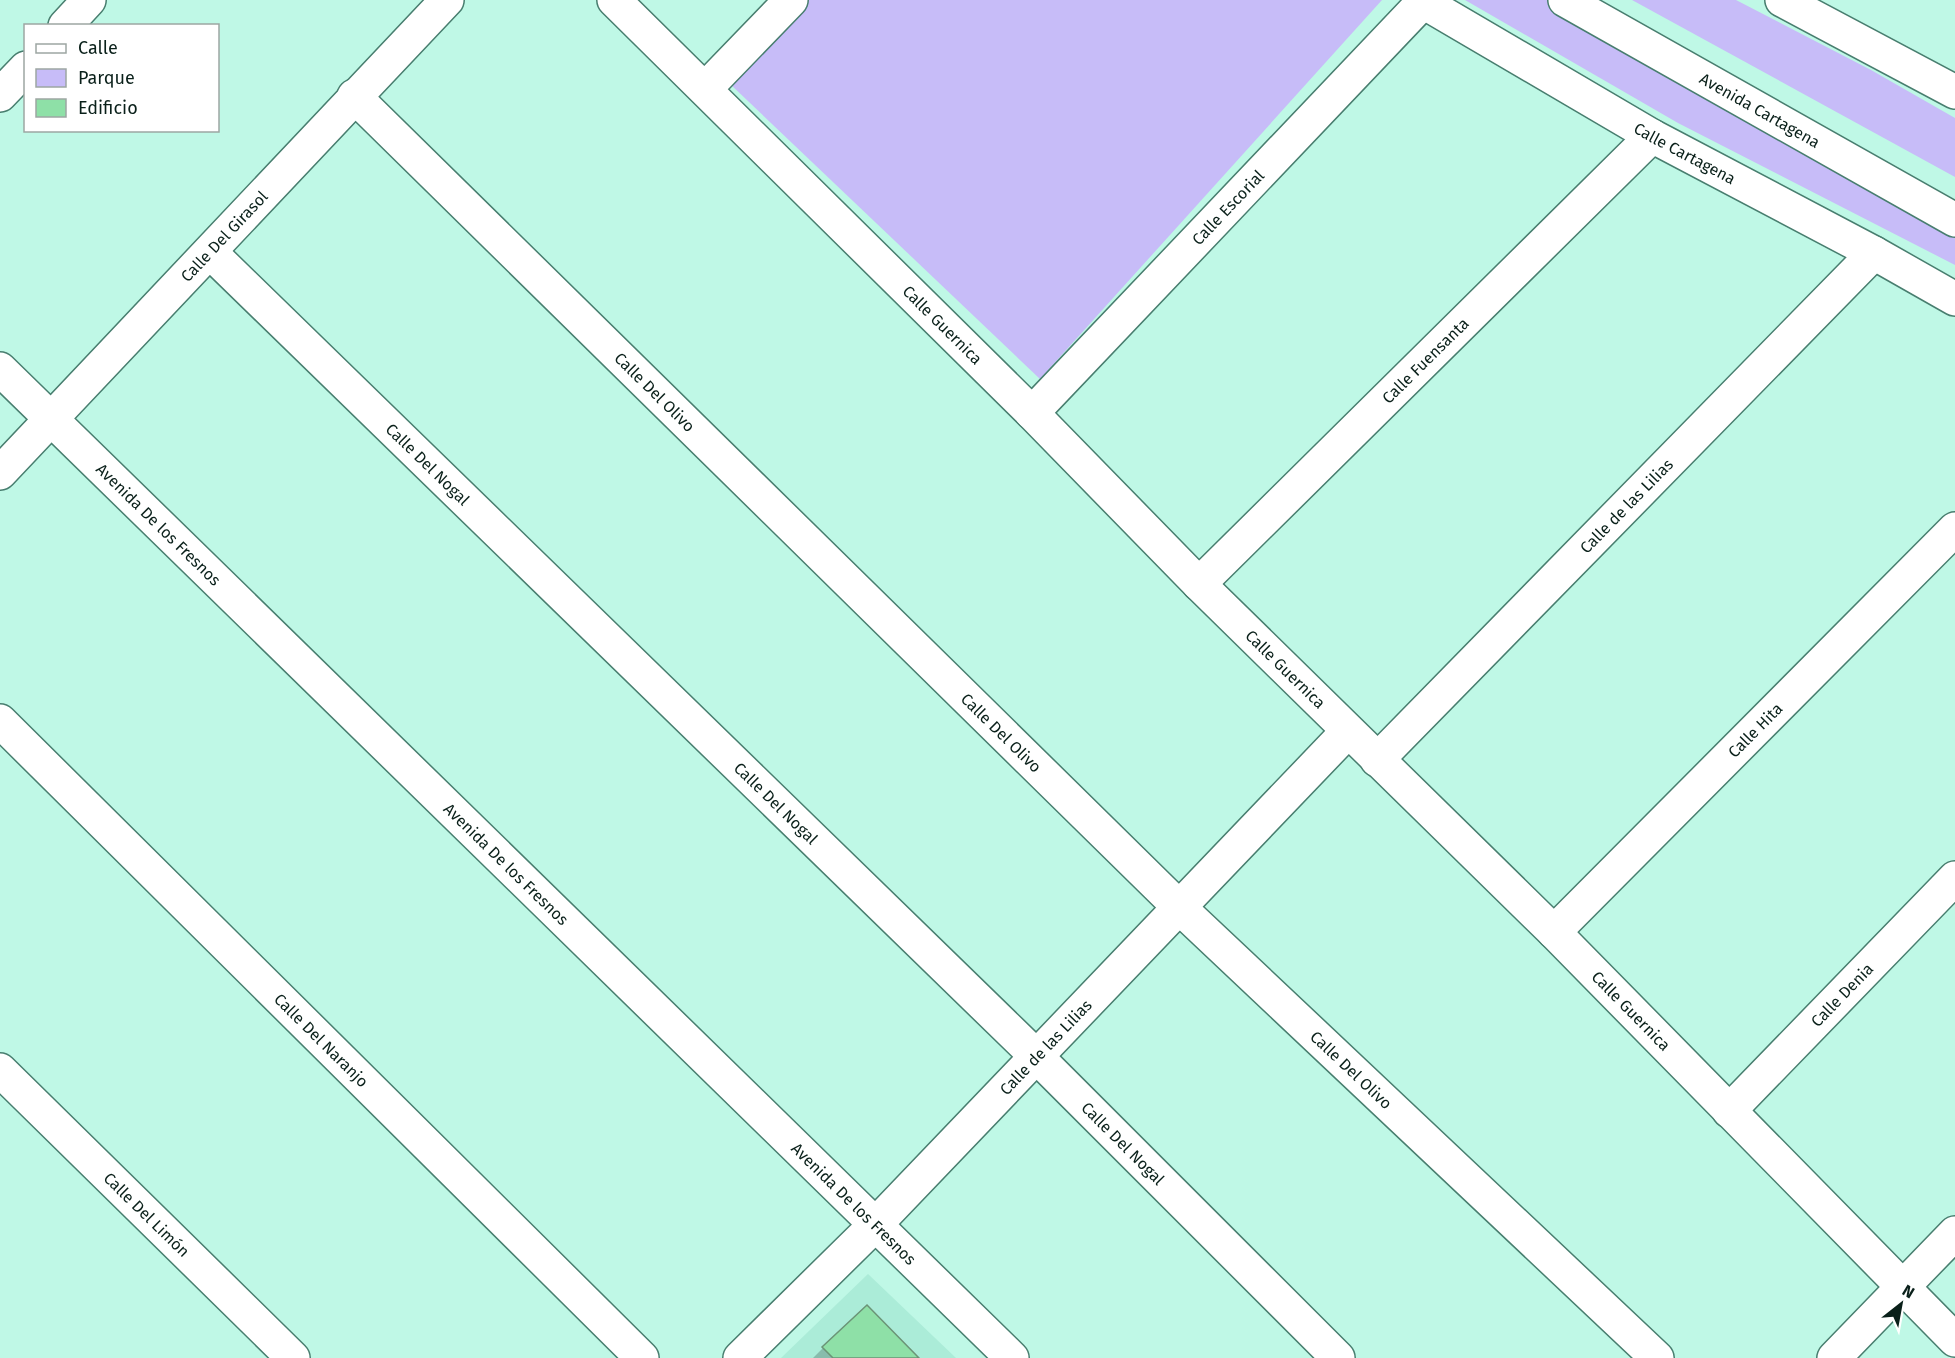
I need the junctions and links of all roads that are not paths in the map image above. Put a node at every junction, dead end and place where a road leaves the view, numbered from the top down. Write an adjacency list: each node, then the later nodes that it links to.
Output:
1 (447, 0): 11 (street, Calle Del Girasol)
2 (614, 0): 8 (street, Calle Guernica)
3 (791, 0): 8 (street)
4 (1565, 0): 13 (street, Avenida Cartagena)
5 (1782, 0): 9 (street)
6 (1421, 1): 12 (street, Calle Cartagena); 18 (street, Calle Escorial)
7 (24, 70): 10 (street)
8 (705, 89): 18 (street, Calle Guernica)
9 (1955, 92)
10 (0, 95)
11 (354, 96): 14 (street, Calle Del Girasol); 27 (street, Calle Del Olivo)
12 (1652, 136): 15 (street, Calle Cartagena); 22 (street, Calle Fuensanta)
13 (1955, 220)
14 (210, 252): 19 (street, Calle Del Girasol); 29 (street, Calle Del Nogal)
15 (1874, 253): 16 (street, Calle Cartagena); 25 (street, Calle de las Lilias)
16 (1955, 299)
17 (0, 369): 19 (street, Avenida De los Fresnos)
18 (1032, 413): 22 (street, Calle Guernica)
19 (50, 417): 20 (street, Calle Del Girasol); 32 (street, Avenida De los Fresnos)
20 (0, 473)
21 (1955, 529): 28 (street, Calle Hita)
22 (1199, 584): 24 (street, Calle Guernica)
23 (0, 721): 37 (street, Calle Del Naranjo)
24 (1348, 731): 25 (street, Calle Guernica); 27 (street, Calle de las Lilias)
25 (1377, 760): 28 (street, Calle Guernica)
26 (1955, 878): 31 (street, Calle Denia)
27 (1180, 908): 29 (street, Calle de las Lilias); 41 (street, Calle Del Olivo)
28 (1554, 932): 31 (street, Calle Guernica)
29 (1035, 1055): 32 (street, Calle de las Lilias); 40 (street, Calle Del Nogal)
30 (0, 1070): 36 (street, Calle Del Limón)
31 (1729, 1111): 34 (street, Calle Guernica)
32 (874, 1225): 38 (street, Calle de las Lilias); 39 (street, Avenida De los Fresnos)
33 (1955, 1233): 34 (street)
34 (1903, 1288): 35 (street, Calle Guernica); 42 (street)
35 (1955, 1340)
36 (292, 1358)
37 (642, 1358)
38 (740, 1358)
39 (1012, 1358)
40 (1338, 1358)
41 (1657, 1358)
42 (1834, 1358)

